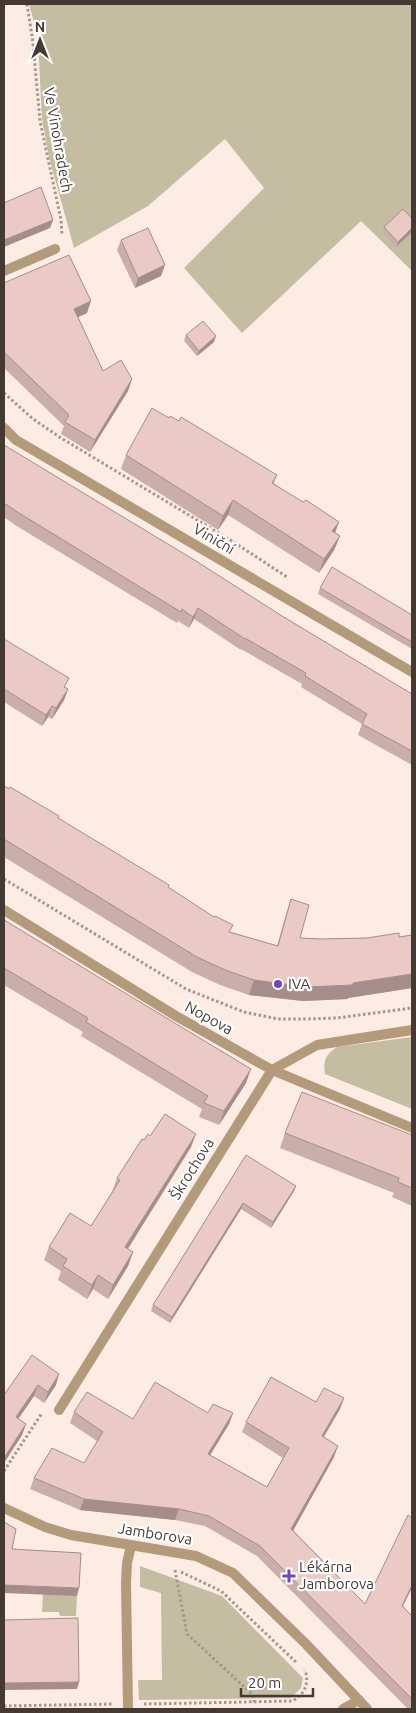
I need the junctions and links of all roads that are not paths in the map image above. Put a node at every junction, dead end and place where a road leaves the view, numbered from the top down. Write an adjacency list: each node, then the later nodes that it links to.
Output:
1 (55, 249): 2 (street)
2 (4, 271)
3 (4, 428): 4 (street, Viniční)
4 (412, 672)
5 (4, 910): 7 (street, Nopova)
6 (412, 1030): 7 (street, Škrochova)
7 (272, 1070): 8 (street, Nopova); 9 (street, Škrochova)
8 (412, 1128)
9 (59, 1410)
10 (4, 1508): 11 (street, Jamborova)
11 (131, 1546): 12 (street, Jamborova); 13 (street)
12 (359, 1700): 14 (street); 15 (street, Jamborova)
13 (128, 1707)
14 (343, 1709)
15 (367, 1709)

